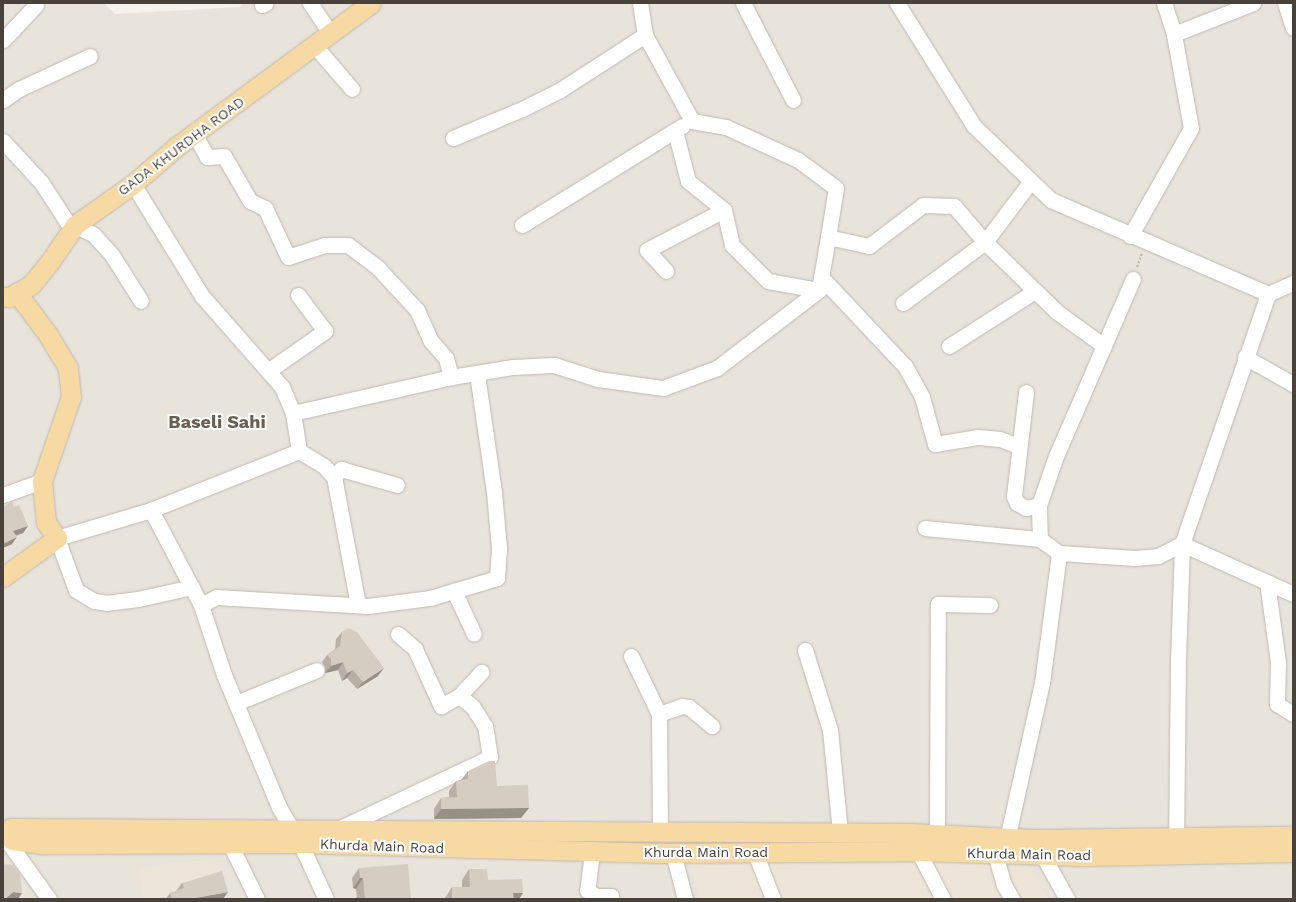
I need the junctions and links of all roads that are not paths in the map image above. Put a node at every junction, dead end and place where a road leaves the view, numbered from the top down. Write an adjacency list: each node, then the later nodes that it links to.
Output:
1 (310, 3): 11 (street)
2 (371, 3): 11 (main road, GADA KHURDHA ROAD)
3 (640, 3): 13 (street)
4 (743, 3): 19 (street)
5 (898, 3): 25 (street)
6 (1164, 3): 12 (street)
7 (1253, 3): 12 (street)
8 (1285, 3): 10 (street)
9 (36, 4): 14 (street)
10 (1293, 28)
11 (330, 33): 15 (main road, GADA KHURDHA ROAD)
12 (1174, 34): 30 (street)
13 (646, 35): 20 (street); 23 (street)
14 (3, 40)
15 (314, 45): 17 (street); 22 (main road, GADA KHURDHA ROAD)
16 (90, 56): 18 (street)
17 (352, 89)
18 (3, 100)
19 (793, 100)
20 (692, 121): 21 (street); 31 (street)
21 (675, 131): 27 (street); 29 (street)
22 (195, 135): 26 (main road, GADA KHURDHA ROAD); 49 (street)
23 (453, 138)
24 (3, 141): 28 (street)
25 (1031, 181): 30 (street); 32 (street)
26 (133, 184): 28 (main road, GADA KHURDHA ROAD); 47 (street)
27 (724, 210): 33 (street); 36 (street)
28 (75, 225): 39 (main road, GADA KHURDHA ROAD); 41 (street)
29 (522, 225)
30 (1130, 236): 38 (street)
31 (828, 237): 32 (street); 36 (street)
32 (985, 242): 37 (street); 42 (street)
33 (666, 271)
34 (1133, 279): 45 (street)
35 (1293, 283): 38 (street)
36 (820, 284): 48 (street); 53 (street)
37 (1035, 290): 44 (street); 45 (street)
38 (1268, 294): 46 (street)
39 (10, 295): 43 (street); 56 (main road)
40 (298, 295): 47 (street)
41 (141, 301)
42 (903, 303)
43 (3, 307)
44 (949, 346)
45 (1104, 346): 59 (street)
46 (1245, 357): 50 (street); 64 (street)
47 (268, 371): 52 (street)
48 (477, 374): 49 (street); 69 (street)
49 (451, 377): 52 (street)
50 (1293, 384)
51 (1026, 392): 53 (street)
52 (293, 413): 54 (street)
53 (1018, 446): 59 (street)
54 (300, 451): 55 (street); 60 (street)
55 (334, 477): 57 (street); 72 (street)
56 (42, 481): 58 (street); 62 (main road)
57 (397, 485)
58 (3, 495)
59 (1039, 505): 63 (street)
60 (151, 510): 62 (street); 68 (street)
61 (925, 528): 63 (street)
62 (57, 538): 66 (main road); 68 (street)
63 (1040, 539): 65 (street)
64 (1182, 544): 65 (street); 67 (street); 95 (street)
65 (1059, 554): 92 (street)
66 (3, 577)
67 (1267, 582): 70 (street); 83 (street)
68 (192, 587): 71 (street)
69 (454, 591): 72 (street); 75 (street)
70 (1293, 594)
71 (201, 605): 72 (street); 81 (street)
72 (358, 605)
73 (990, 605): 88 (street)
74 (398, 634): 80 (street)
75 (474, 634)
76 (805, 650): 87 (street)
77 (632, 656): 82 (street)
78 (317, 670): 81 (street)
79 (481, 672): 80 (street)
80 (459, 696): 85 (street)
81 (236, 703): 89 (street)
82 (659, 714): 84 (street); 86 (street)
83 (1293, 714)
84 (712, 726)
85 (338, 829): 86 (main road, Khurda Main Road); 89 (main road, Khurda Main Road)
86 (660, 831): 87 (main road, Khurda Main Road)
87 (840, 832): 88 (main road, Khurda Main Road); 98 (main road)
88 (937, 835): 92 (main road, Khurda Main Road)
89 (296, 836): 91 (main road); 93 (main road, Khurda Main Road); 97 (main road, Khurda Main Road); 106 (street)
90 (1293, 836): 95 (main road, Khurda Main Road)
91 (8, 837): 93 (main road, Khurda Main Road); 104 (street)
92 (1007, 839): 94 (main road, Khurda Main Road)
93 (230, 844): 105 (street)
94 (1083, 847): 95 (main road, Khurda Main Road); 103 (main road, Khurda Main Road)
95 (1176, 847): 99 (main road, Khurda Main Road)
96 (918, 851): 98 (main road, Khurda Main Road); 102 (main road, Khurda Main Road); 110 (street)
97 (592, 852): 101 (main road, Khurda Main Road); 107 (street)
98 (837, 852): 100 (main road, Khurda Main Road)
99 (1293, 852)
100 (755, 853): 101 (main road, Khurda Main Road); 109 (street)
101 (673, 854): 108 (street)
102 (995, 854): 103 (main road, Khurda Main Road); 111 (street)
103 (1043, 856): 112 (street)
104 (49, 899)
105 (257, 899)
106 (326, 899)
107 (611, 899)
108 (685, 899)
109 (773, 899)
110 (943, 899)
111 (1012, 899)
112 (1067, 899)

